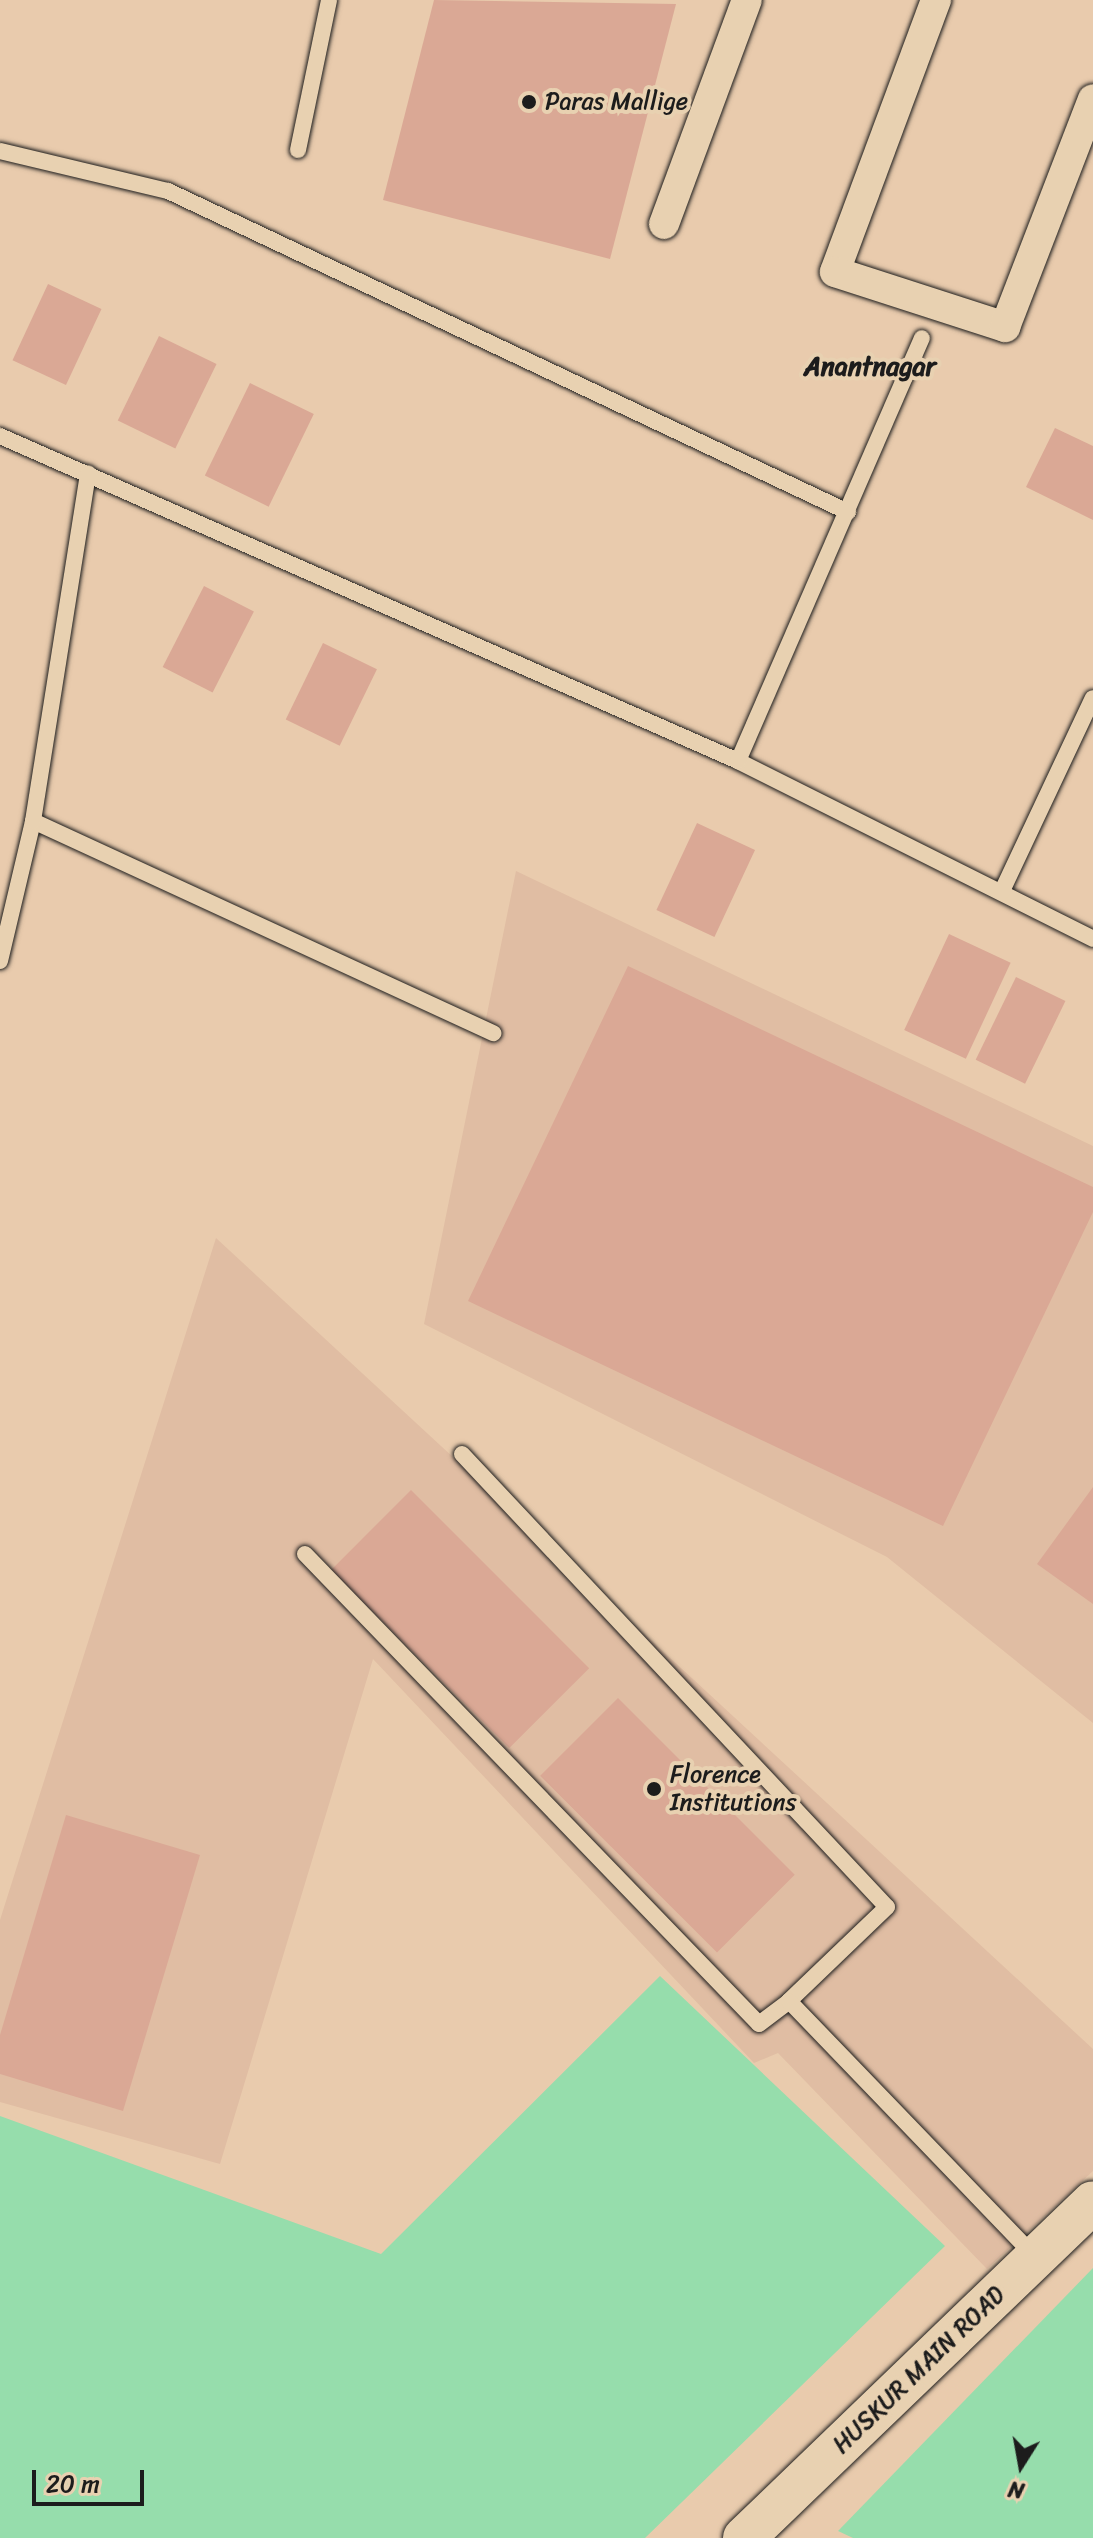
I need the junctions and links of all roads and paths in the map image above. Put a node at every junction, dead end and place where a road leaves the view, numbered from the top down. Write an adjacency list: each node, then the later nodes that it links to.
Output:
1 (329, 0): 5 (lane)
2 (747, 0): 7 (street)
3 (936, 0): 4 (street)
4 (1093, 99)
5 (298, 150)
6 (0, 151): 11 (lane)
7 (664, 224)
8 (922, 338): 11 (lane)
9 (0, 436): 10 (lane)
10 (88, 473): 13 (lane); 14 (lane)
11 (848, 512): 13 (lane)
12 (1093, 698): 15 (lane)
13 (738, 761): 15 (lane)
14 (33, 821): 17 (lane); 18 (lane)
15 (1002, 891): 16 (lane)
16 (1093, 939)
17 (0, 961)
18 (493, 1033)
19 (462, 1454): 21 (lane)
20 (305, 1554): 21 (lane)
21 (789, 2001): 23 (lane)
22 (1093, 2202): 23 (main road, HUSKUR MAIN ROAD)
23 (1036, 2257): 24 (main road, HUSKUR MAIN ROAD)
24 (744, 2538)

